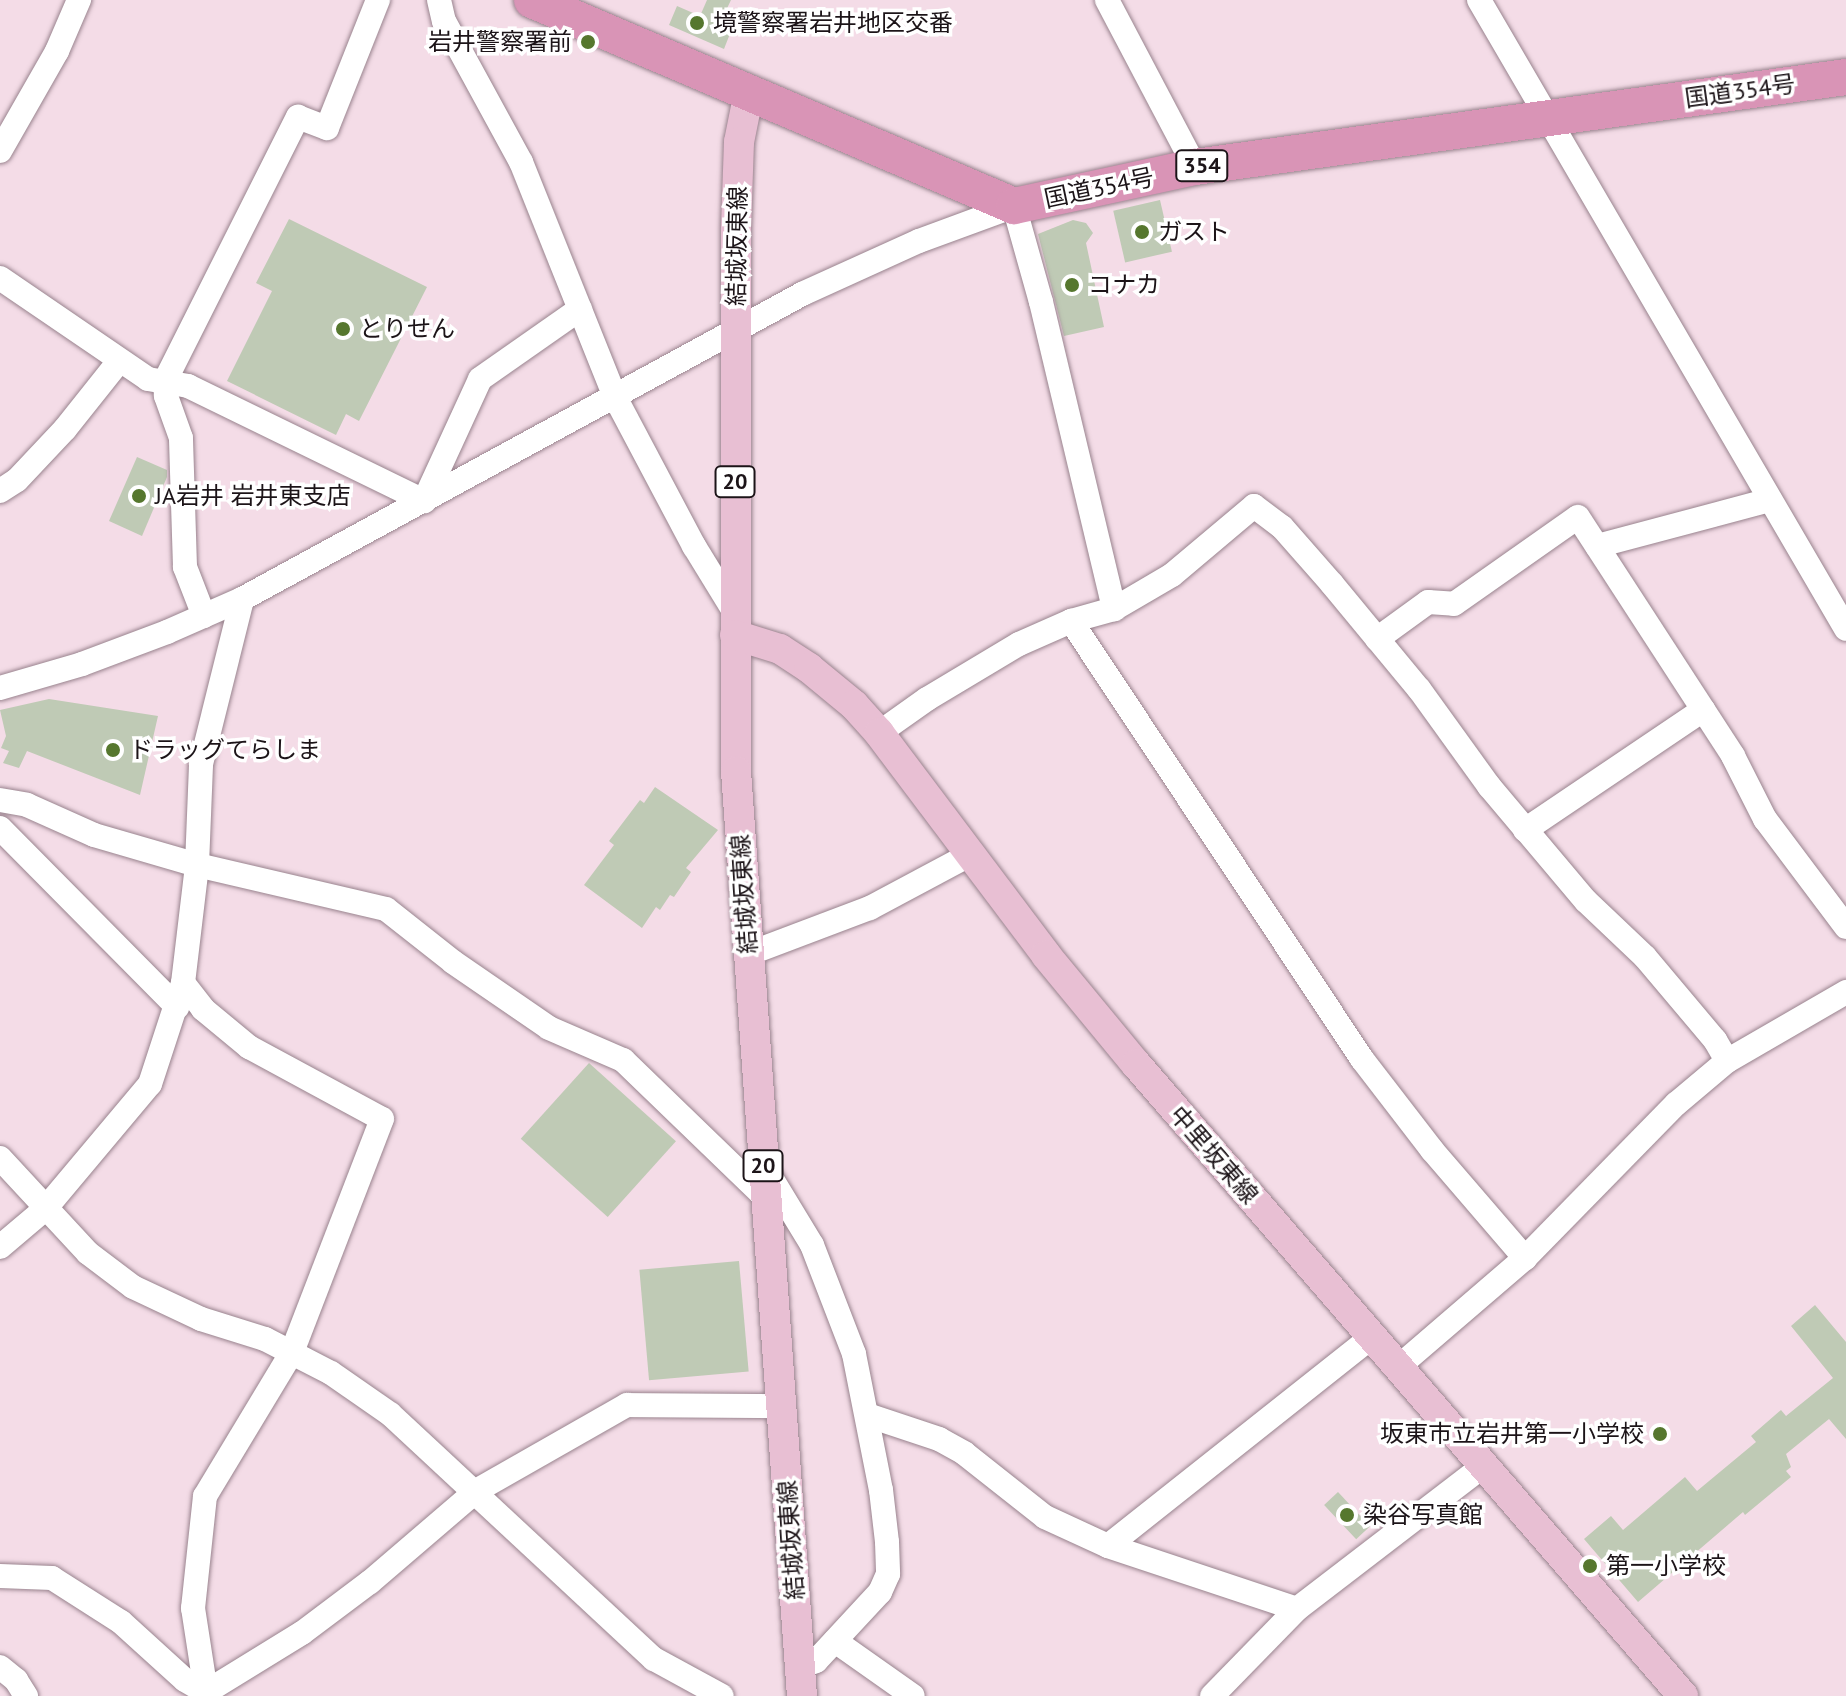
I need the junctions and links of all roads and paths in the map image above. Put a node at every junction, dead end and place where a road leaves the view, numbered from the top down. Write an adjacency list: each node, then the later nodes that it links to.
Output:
1 (79, 0): 10 (street)
2 (378, 0): 17 (street)
3 (439, 0): 14 (street)
4 (532, 0): 8 (highway, 国道354号)
5 (1107, 0): 11 (street)
6 (1479, 0): 9 (street)
7 (1846, 77): 9 (highway, 国道354号 / 354)
8 (749, 92): 12 (highway, 国道354号); 15 (main road, 結城坂東線 / 20)
9 (1545, 117): 11 (highway, 国道354号 / 354); 20 (street)
10 (0, 151)
11 (1195, 167): 12 (highway, 国道354号 / 354)
12 (1014, 206): 15 (street); 24 (street)
13 (0, 278): 16 (street)
14 (580, 309): 18 (street); 21 (street)
15 (736, 329): 18 (street); 27 (main road, 結城坂東線 / 20)
16 (119, 361): 17 (street); 19 (street)
17 (165, 381): 21 (street); 25 (street)
18 (615, 397): 21 (street); 27 (street)
19 (0, 491)
20 (1770, 500): 22 (street); 28 (street)
21 (424, 501): 23 (street)
22 (1597, 546): 29 (street); 31 (street)
23 (242, 599): 25 (street); 37 (street)
24 (1114, 609): 26 (street); 29 (street)
25 (204, 616): 30 (street)
26 (1071, 621): 32 (street); 49 (street)
27 (735, 624): 32 (main road, 中里坂東線); 39 (main road, 結城坂東線 / 20)
28 (1846, 629)
29 (1377, 639): 35 (street)
30 (0, 688)
31 (1703, 710): 35 (street); 38 (street)
32 (879, 733): 36 (main road, 中里坂東線)
33 (0, 800): 37 (street)
34 (0, 828): 42 (street)
35 (1525, 830): 43 (street)
36 (971, 854): 39 (street); 50 (main road, 中里坂東線)
37 (197, 865): 40 (street); 46 (street)
38 (1846, 927)
39 (748, 954): 45 (main road, 結城坂東線 / 20)
40 (183, 983): 42 (street); 51 (street)
41 (1846, 992): 43 (street)
42 (177, 1007): 47 (street)
43 (1727, 1061): 49 (street)
44 (0, 1158): 47 (street)
45 (763, 1164): 46 (main road, 結城坂東線 / 20); 54 (street)
46 (765, 1197): 53 (main road, 結城坂東線 / 20)
47 (45, 1209): 48 (street); 51 (street)
48 (0, 1247)
49 (1525, 1258): 52 (street)
50 (1370, 1338): 52 (main road, 中里坂東線); 57 (street)
51 (292, 1352): 56 (street); 63 (street)
52 (1397, 1368): 55 (main road, 中里坂東線)
53 (781, 1406): 56 (street); 62 (main road, 結城坂東線 / 20)
54 (867, 1415): 57 (street); 60 (street)
55 (1482, 1467): 59 (street); 68 (main road, 中里坂東線)
56 (476, 1491): 63 (street); 65 (street)
57 (1108, 1546): 59 (street)
58 (0, 1576): 63 (street)
59 (1297, 1609): 67 (street)
60 (835, 1641): 62 (street); 66 (street)
61 (0, 1667): 64 (street)
62 (801, 1682)
63 (206, 1694)
64 (26, 1696)
65 (722, 1696)
66 (913, 1696)
67 (1212, 1696)
68 (1683, 1696)

